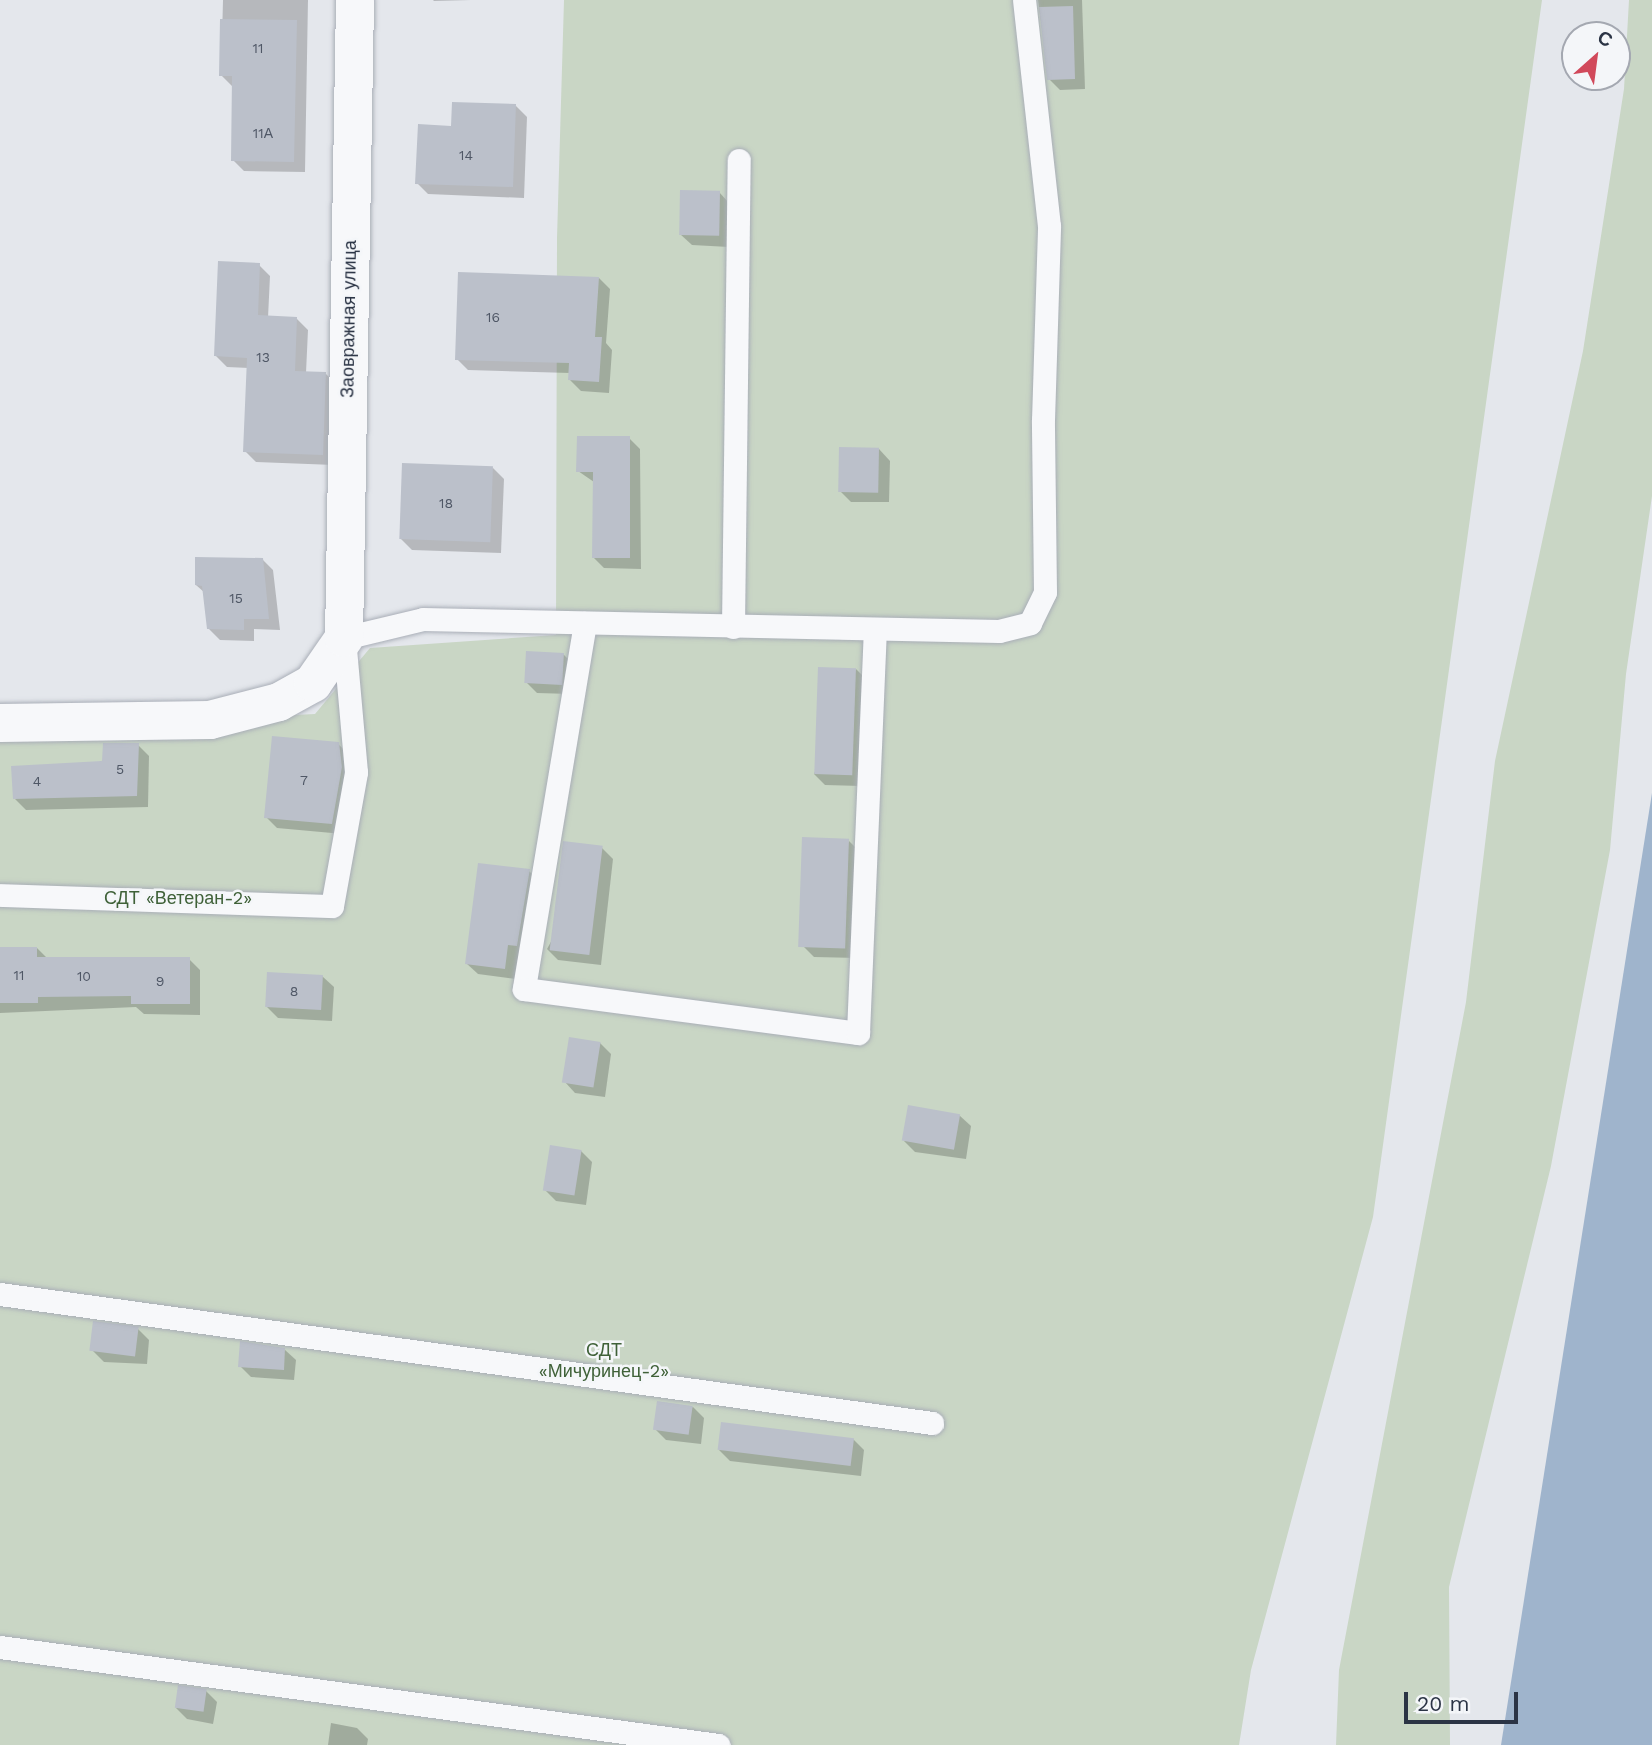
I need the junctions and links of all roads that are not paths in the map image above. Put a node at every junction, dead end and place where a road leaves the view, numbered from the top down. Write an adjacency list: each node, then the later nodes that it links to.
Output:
1 (355, 0): 7 (street, Заовражная улица)
2 (1024, 0): 6 (lane)
3 (739, 160): 5 (lane)
4 (585, 623): 5 (lane); 6 (lane); 7 (lane)
5 (733, 626): 6 (lane)
6 (875, 629)
7 (344, 638): 8 (street); 9 (lane)
8 (0, 723)
9 (0, 895)
10 (0, 1294): 11 (lane)
11 (932, 1423)
12 (0, 1647): 13 (lane)
13 (718, 1745)

